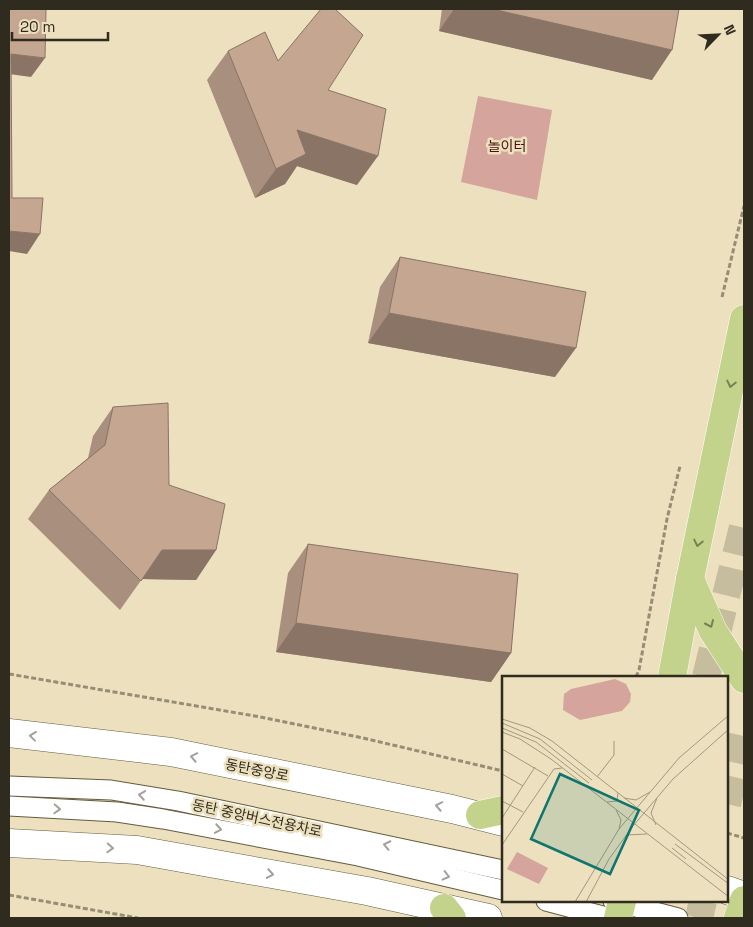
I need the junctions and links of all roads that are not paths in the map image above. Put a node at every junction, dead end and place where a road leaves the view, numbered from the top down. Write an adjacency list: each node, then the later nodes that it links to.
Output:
1 (744, 319): 2 (main road, one-way to 2)
2 (690, 579): 3 (main road); 4 (main road, one-way to 4)
3 (671, 671)
4 (744, 679)
5 (9, 733): 8 (street, 동탄중앙로, one-way to 5)
6 (9, 786): 10 (lane, 동탄 중앙버스전용차로, one-way to 6)
7 (9, 806): 11 (lane, 동탄 중앙버스전용차로, one-way to 11)
8 (495, 816)
9 (9, 843): 17 (street, one-way to 17)
10 (502, 870)
11 (502, 890)
12 (728, 890): 13 (street)
13 (744, 896)
14 (744, 900): 20 (main road)
15 (556, 902): 16 (lane)
16 (617, 908): 19 (lane)
17 (448, 913): 18 (street)
18 (488, 918)
19 (678, 918)
20 (738, 918)

